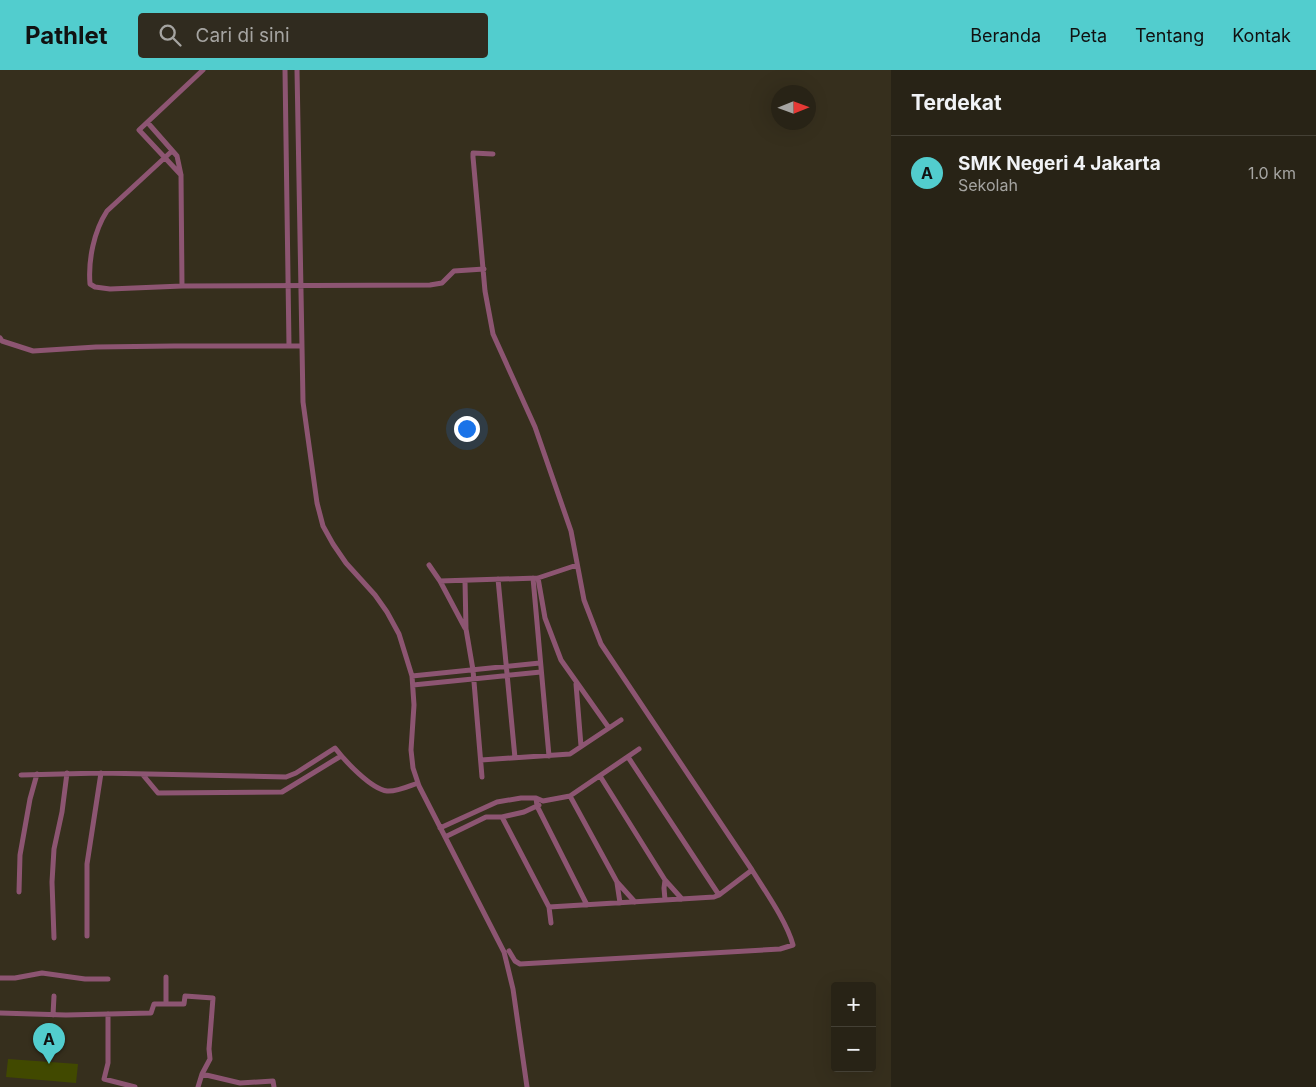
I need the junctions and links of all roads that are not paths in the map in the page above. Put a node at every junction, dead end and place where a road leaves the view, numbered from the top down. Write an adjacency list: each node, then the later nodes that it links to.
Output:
1 (203, 70): 4 (street)
2 (285, 70): 11 (street)
3 (297, 70): 12 (street)
4 (148, 123): 5 (street); 7 (street)
5 (172, 151): 7 (street); 8 (street)
6 (493, 154): 9 (street)
7 (165, 158): 8 (street); 10 (street)
8 (181, 175): 10 (street)
9 (484, 269): 12 (street); 17 (street)
10 (182, 286): 11 (street)
11 (288, 286): 12 (street); 14 (street)
12 (302, 286): 15 (street)
13 (1, 340): 14 (street)
14 (289, 345): 15 (street)
15 (302, 345): 27 (street)
16 (430, 565): 21 (street)
17 (577, 565): 18 (street); 60 (street)
18 (535, 578): 19 (street); 23 (street); 30 (street)
19 (498, 579): 20 (street); 24 (street)
20 (465, 580): 21 (street); 22 (street)
21 (440, 581): 22 (street)
22 (466, 629): 25 (street)
23 (540, 663): 24 (street); 26 (street)
24 (506, 667): 25 (street); 28 (street)
25 (473, 670): 27 (street); 29 (street)
26 (541, 672): 28 (street); 37 (street)
27 (412, 676): 31 (street)
28 (507, 676): 29 (street); 39 (street)
29 (474, 679): 31 (street); 40 (street)
30 (576, 683): 33 (street); 34 (street)
31 (413, 685): 49 (street)
32 (621, 720): 33 (street)
33 (609, 728): 34 (street)
34 (581, 746): 37 (street)
35 (639, 749): 38 (street)
36 (341, 756): 47 (street); 49 (street); 50 (street)
37 (549, 756): 39 (street)
38 (628, 757): 46 (street); 64 (street)
39 (515, 758): 40 (street)
40 (481, 760): 48 (street)
41 (67, 773): 42 (street); 43 (street); 73 (street)
42 (102, 773): 45 (street); 72 (street)
43 (36, 774): 44 (street); 63 (street)
44 (21, 775)
45 (144, 775): 47 (street); 50 (street)
46 (600, 776): 51 (street); 61 (street)
47 (286, 777): 50 (street)
48 (482, 777)
49 (418, 783): 58 (street)
50 (292, 786)
51 (570, 796): 53 (street); 62 (street)
52 (536, 798): 53 (street); 54 (street); 55 (street)
53 (543, 801): 54 (street)
54 (537, 806): 57 (street); 69 (street)
55 (481, 808): 56 (street); 58 (street)
56 (486, 817): 57 (street); 59 (street)
57 (502, 817): 70 (street)
58 (440, 828): 59 (street)
59 (445, 837): 88 (street)
60 (752, 870): 64 (street); 74 (street)
61 (665, 880): 65 (street); 66 (street)
62 (617, 882): 67 (street); 68 (street)
63 (19, 892)
64 (719, 895): 65 (street)
65 (682, 899): 66 (street)
66 (665, 900): 67 (street)
67 (635, 902): 68 (street)
68 (620, 903): 69 (street)
69 (587, 905): 70 (street)
70 (549, 907): 71 (street)
71 (551, 924)
72 (87, 936)
73 (54, 938)
74 (509, 951)
75 (166, 977): 79 (street)
76 (0, 978): 77 (street)
77 (108, 979)
78 (54, 996): 82 (street)
79 (166, 1004): 81 (street); 83 (street)
80 (0, 1012): 82 (street)
81 (108, 1014): 82 (street); 84 (street)
82 (53, 1015)
83 (202, 1074): 86 (street); 87 (street)
84 (124, 1086): 85 (street)
85 (135, 1087)
86 (198, 1087)
87 (274, 1087)
88 (527, 1087)

